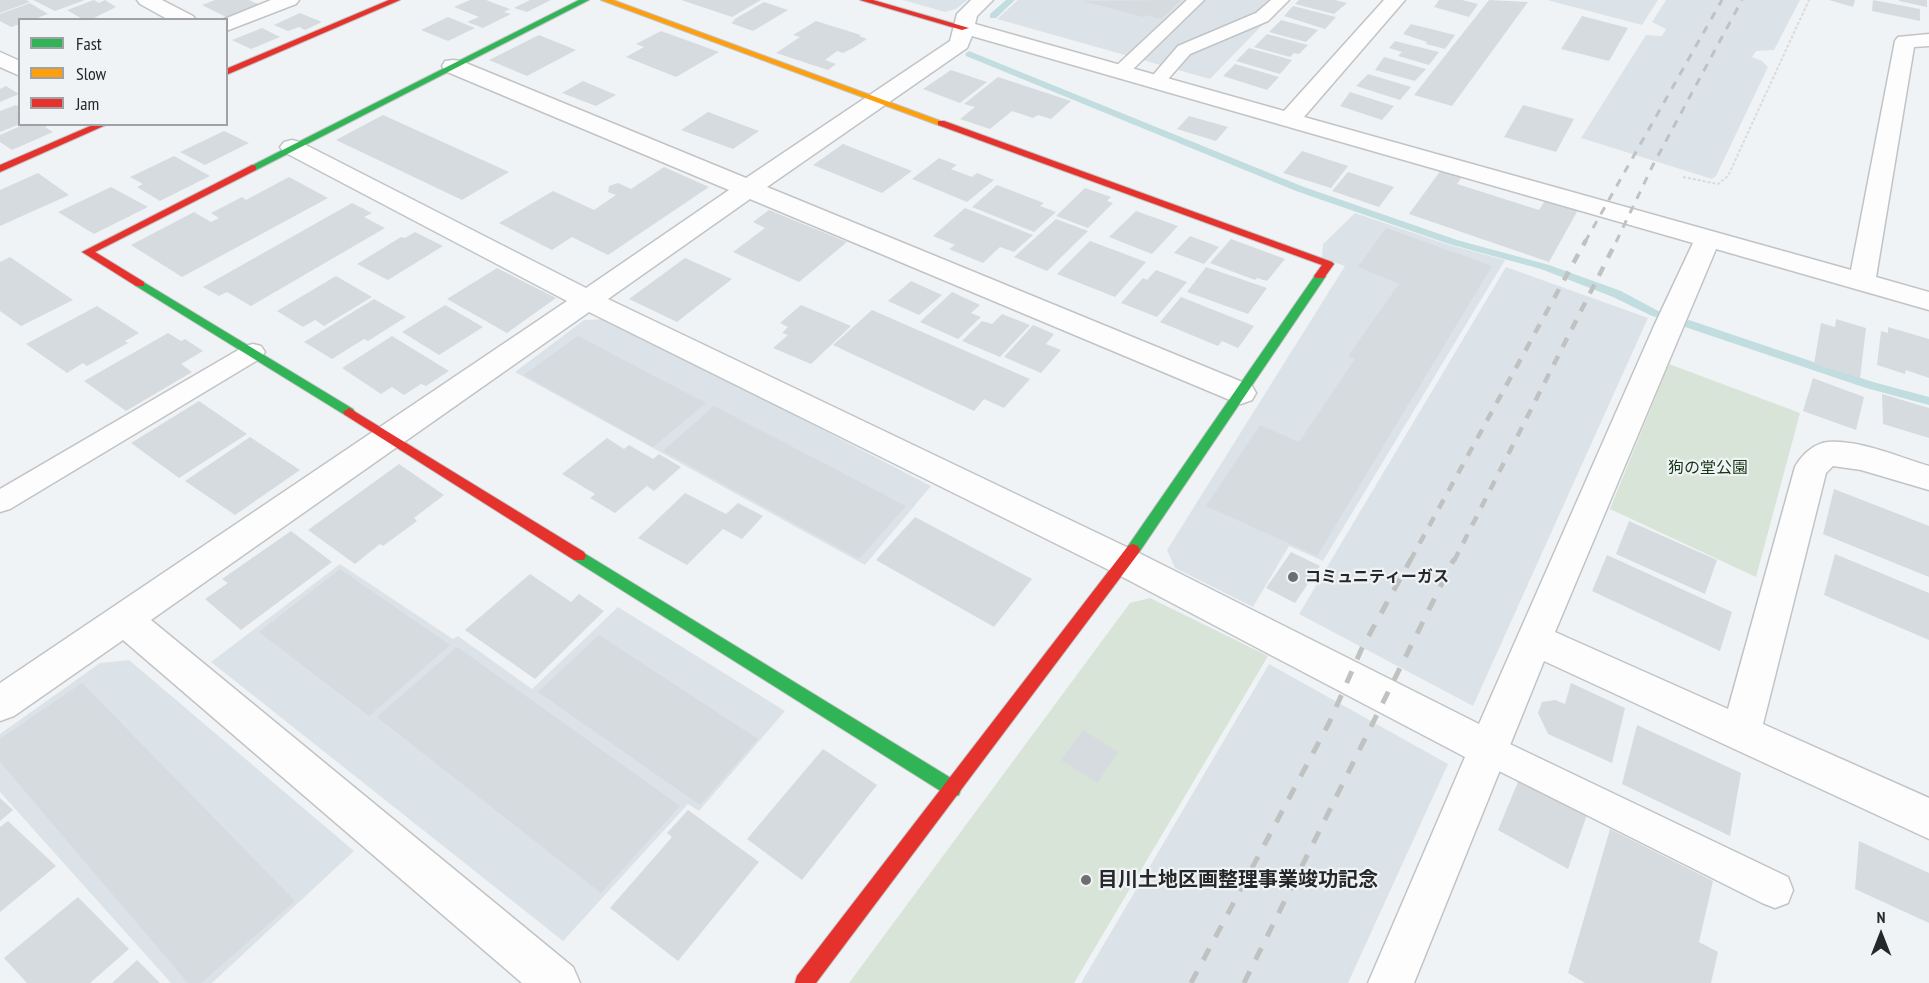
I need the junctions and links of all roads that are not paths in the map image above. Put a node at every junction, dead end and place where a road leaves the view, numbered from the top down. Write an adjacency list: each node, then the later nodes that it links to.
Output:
1 (147, 0): 11 (street)
2 (289, 0): 12 (street)
3 (585, 0): 15 (street)
4 (605, 0): 19 (street)
5 (864, 0): 13 (street)
6 (983, 0): 13 (street)
7 (1196, 0): 17 (lane)
8 (1281, 0): 18 (lane)
9 (1395, 0): 20 (street)
10 (385, 2): 16 (street)
11 (182, 18)
12 (228, 24)
13 (965, 28): 17 (street); 19 (street)
14 (1929, 40): 26 (street)
15 (453, 66): 22 (street); 24 (street)
16 (228, 71)
17 (1121, 71): 18 (street)
18 (1156, 81): 20 (street)
19 (877, 99): 24 (street); 30 (street)
20 (1290, 119): 25 (street)
21 (99, 126): 23 (street)
22 (292, 147): 27 (street); 29 (street)
23 (0, 169)
24 (748, 190): 27 (street); 30 (street)
25 (1708, 239): 26 (street); 36 (street)
26 (1862, 282): 28 (street)
27 (587, 300): 31 (street); 34 (street)
28 (1929, 301)
29 (253, 352): 31 (street); 33 (lane)
30 (1241, 393): 34 (street)
31 (389, 438): 35 (street); 40 (street)
32 (1929, 478): 38 (street)
33 (0, 502)
34 (1125, 562): 39 (street); 40 (street)
35 (124, 620): 37 (street); 43 (street)
36 (1534, 639): 38 (street); 39 (street)
37 (0, 704)
38 (1741, 734): 41 (street)
39 (1489, 749): 42 (lane); 45 (street)
40 (953, 789): 44 (street)
41 (1929, 819)
42 (1775, 890)
43 (557, 983)
44 (804, 983)
45 (1391, 983)

